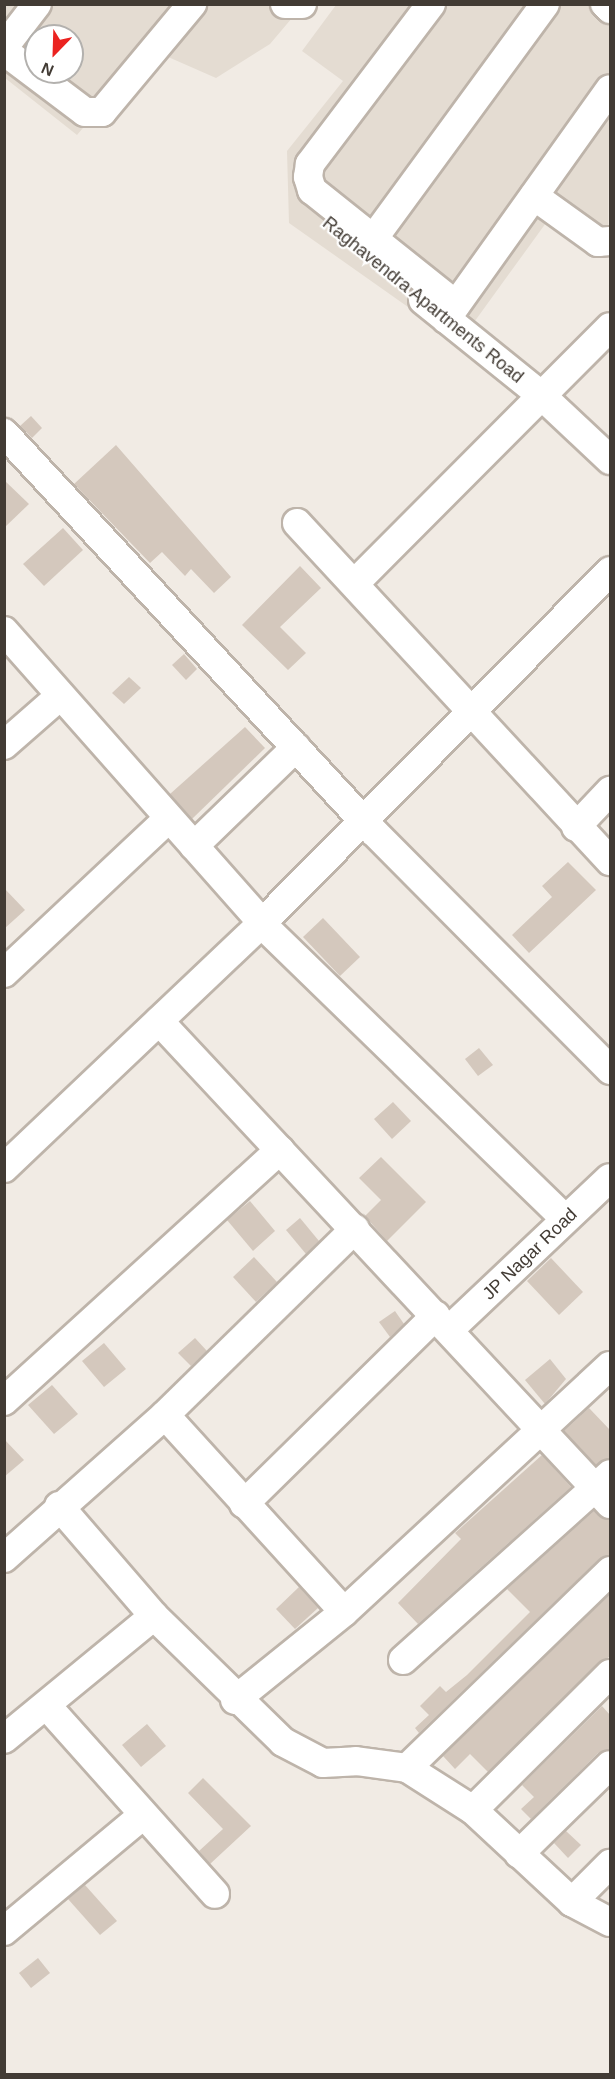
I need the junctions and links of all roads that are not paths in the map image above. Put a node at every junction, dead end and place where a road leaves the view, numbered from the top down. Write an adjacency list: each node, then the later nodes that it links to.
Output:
1 (37, 4): 9 (street)
2 (192, 4): 9 (street)
3 (285, 4): 4 (street)
4 (302, 4)
5 (431, 4): 13 (street)
6 (545, 4): 13 (street)
7 (605, 4): 8 (street)
8 (610, 9)
9 (4, 49)
10 (610, 89): 11 (street)
11 (534, 196): 14 (street); 15 (street)
12 (302, 203): 15 (street, Raghavendra Apartments Road)
13 (373, 239): 15 (street)
14 (610, 241)
15 (451, 312): 17 (street, Raghavendra Apartments Road)
16 (610, 327): 17 (street)
17 (543, 397): 19 (street, Raghavendra Apartments Road); 22 (street)
18 (4, 433): 28 (street)
19 (610, 460)
20 (297, 523): 22 (street)
21 (610, 570): 26 (street)
22 (355, 583): 26 (street)
23 (610, 599): 26 (street)
24 (4, 631): 25 (street)
25 (60, 696): 27 (street); 30 (street)
26 (478, 718): 31 (street); 32 (street)
27 (4, 745)
28 (296, 747): 31 (street); 33 (street)
29 (610, 791): 32 (street)
30 (169, 818): 33 (street); 36 (street)
31 (369, 826): 35 (street); 38 (street)
32 (576, 827): 34 (street)
33 (194, 846): 35 (street)
34 (610, 861)
35 (266, 928): 37 (street); 43 (street)
36 (4, 973)
37 (164, 1026): 39 (street); 40 (street); 42 (street)
38 (610, 1070)
39 (280, 1150): 44 (street); 47 (street)
40 (4, 1168)
41 (610, 1178): 43 (street, JP Nagar Road)
42 (4, 1190)
43 (566, 1219): 45 (street, JP Nagar Road)
44 (355, 1229): 45 (street); 48 (street)
45 (443, 1323): 49 (street); 51 (street, JP Nagar Road)
46 (610, 1366): 49 (street)
47 (4, 1401)
48 (165, 1415): 51 (street); 52 (street)
49 (539, 1431): 50 (street); 55 (street)
50 (605, 1489): 57 (street)
51 (244, 1504): 55 (street)
52 (60, 1506): 53 (street); 56 (street)
53 (4, 1558)
54 (610, 1571): 63 (street)
55 (344, 1612): 59 (street)
56 (154, 1616): 59 (street); 60 (street)
57 (403, 1660)
58 (610, 1674): 64 (street)
59 (236, 1700): 63 (street)
60 (47, 1706): 61 (street); 65 (street)
61 (4, 1739)
62 (610, 1765): 66 (street)
63 (407, 1768): 64 (street)
64 (473, 1810): 66 (street)
65 (141, 1817): 68 (street); 71 (street)
66 (519, 1854): 69 (street)
67 (610, 1864): 69 (street)
68 (215, 1894)
69 (572, 1902): 70 (street)
70 (610, 1922)
71 (4, 1931)

